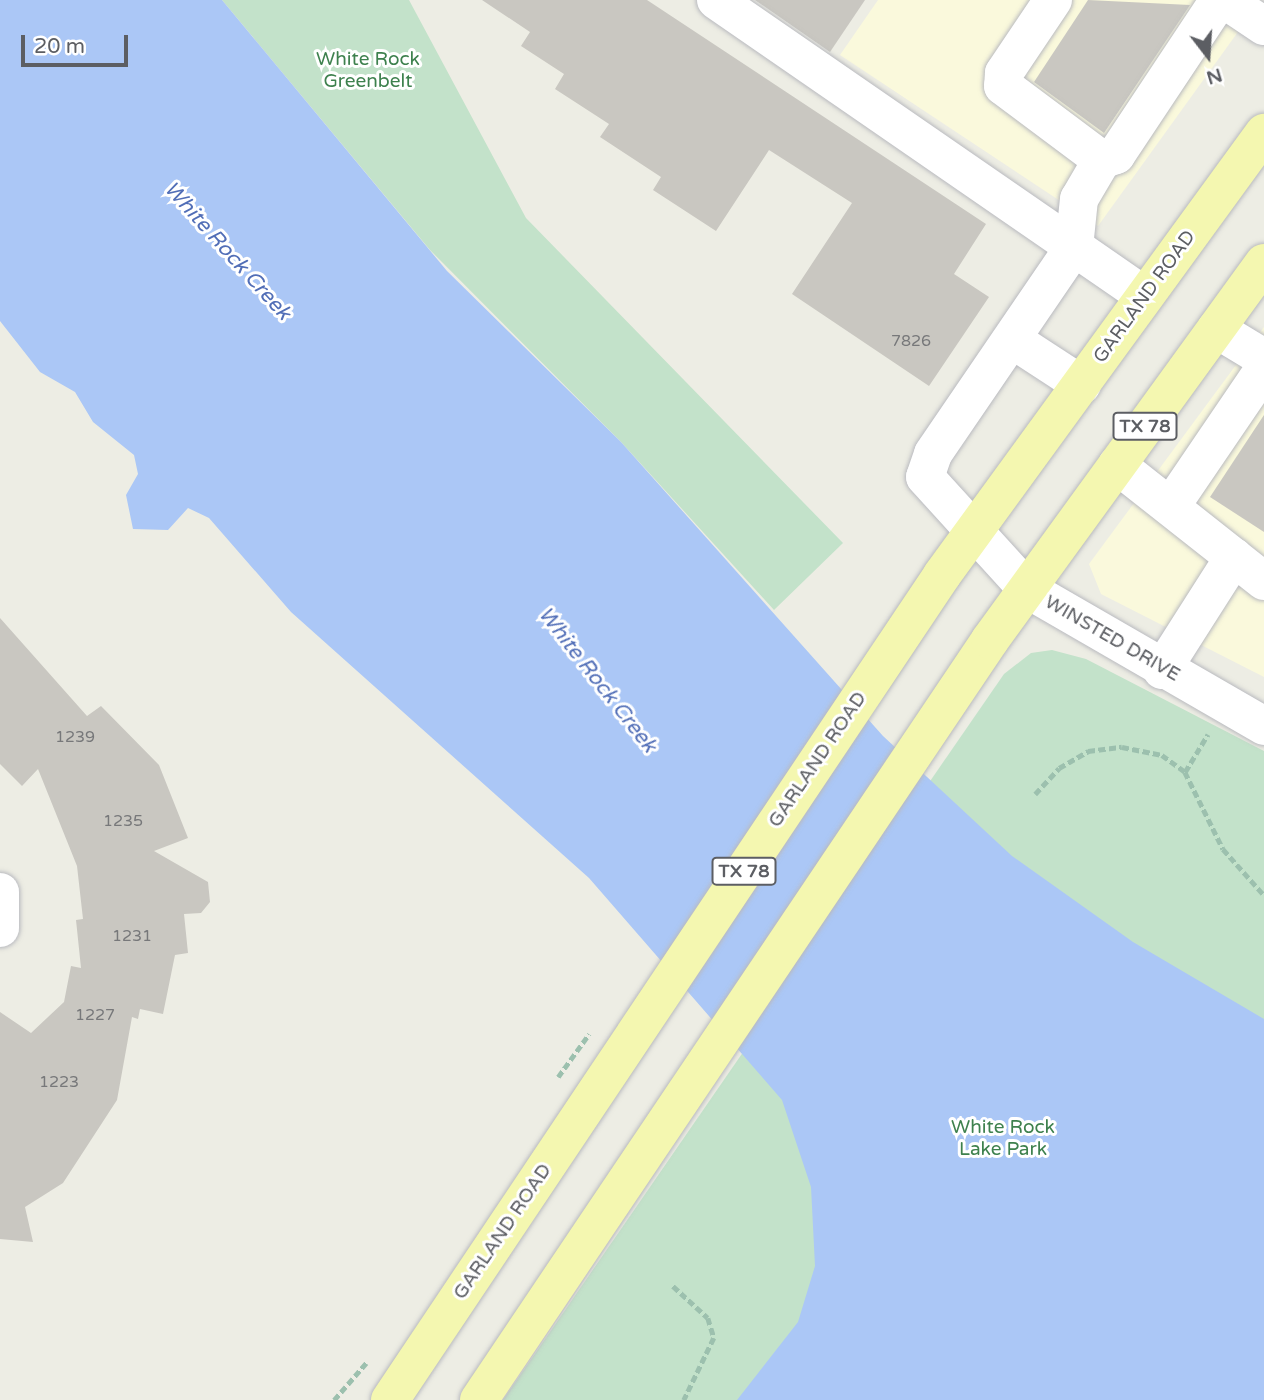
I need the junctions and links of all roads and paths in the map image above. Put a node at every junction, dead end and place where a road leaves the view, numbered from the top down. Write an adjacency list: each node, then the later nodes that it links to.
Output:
1 (1053, 0): 7 (street)
2 (1219, 0): 7 (street)
3 (1225, 0): 5 (street)
4 (727, 3): 8 (street)
5 (1264, 26)
6 (1264, 133): 10 (main road, GARLAND ROAD / TX 78)
7 (1102, 160): 8 (street)
8 (1074, 247): 10 (street); 12 (street)
9 (1264, 263): 11 (main road, TX 78)
10 (1145, 296): 15 (main road, GARLAND ROAD / TX 78)
11 (1216, 329): 13 (street); 16 (main road, TX 78)
12 (1013, 340): 15 (street); 18 (street, WINSTED DRIVE)
13 (1264, 358)
14 (1264, 369): 17 (street)
15 (1082, 385): 18 (main road, GARLAND ROAD / TX 78)
16 (1117, 465): 17 (street); 21 (main road, TX 78)
17 (1171, 506): 19 (street)
18 (974, 534): 21 (street, WINSTED DRIVE); 29 (main road, GARLAND ROAD / TX 78)
19 (1234, 557): 20 (street); 22 (street)
20 (1264, 581)
21 (1027, 589): 22 (street, WINSTED DRIVE); 30 (main road, TX 78)
22 (1162, 670): 23 (street, WINSTED DRIVE)
23 (1264, 726)
24 (1035, 794): 26 (path)
25 (0, 892): 27 (street)
26 (1264, 895)
27 (0, 928)
28 (673, 1286): 31 (path)
29 (390, 1400)
30 (479, 1400)
31 (684, 1400)

